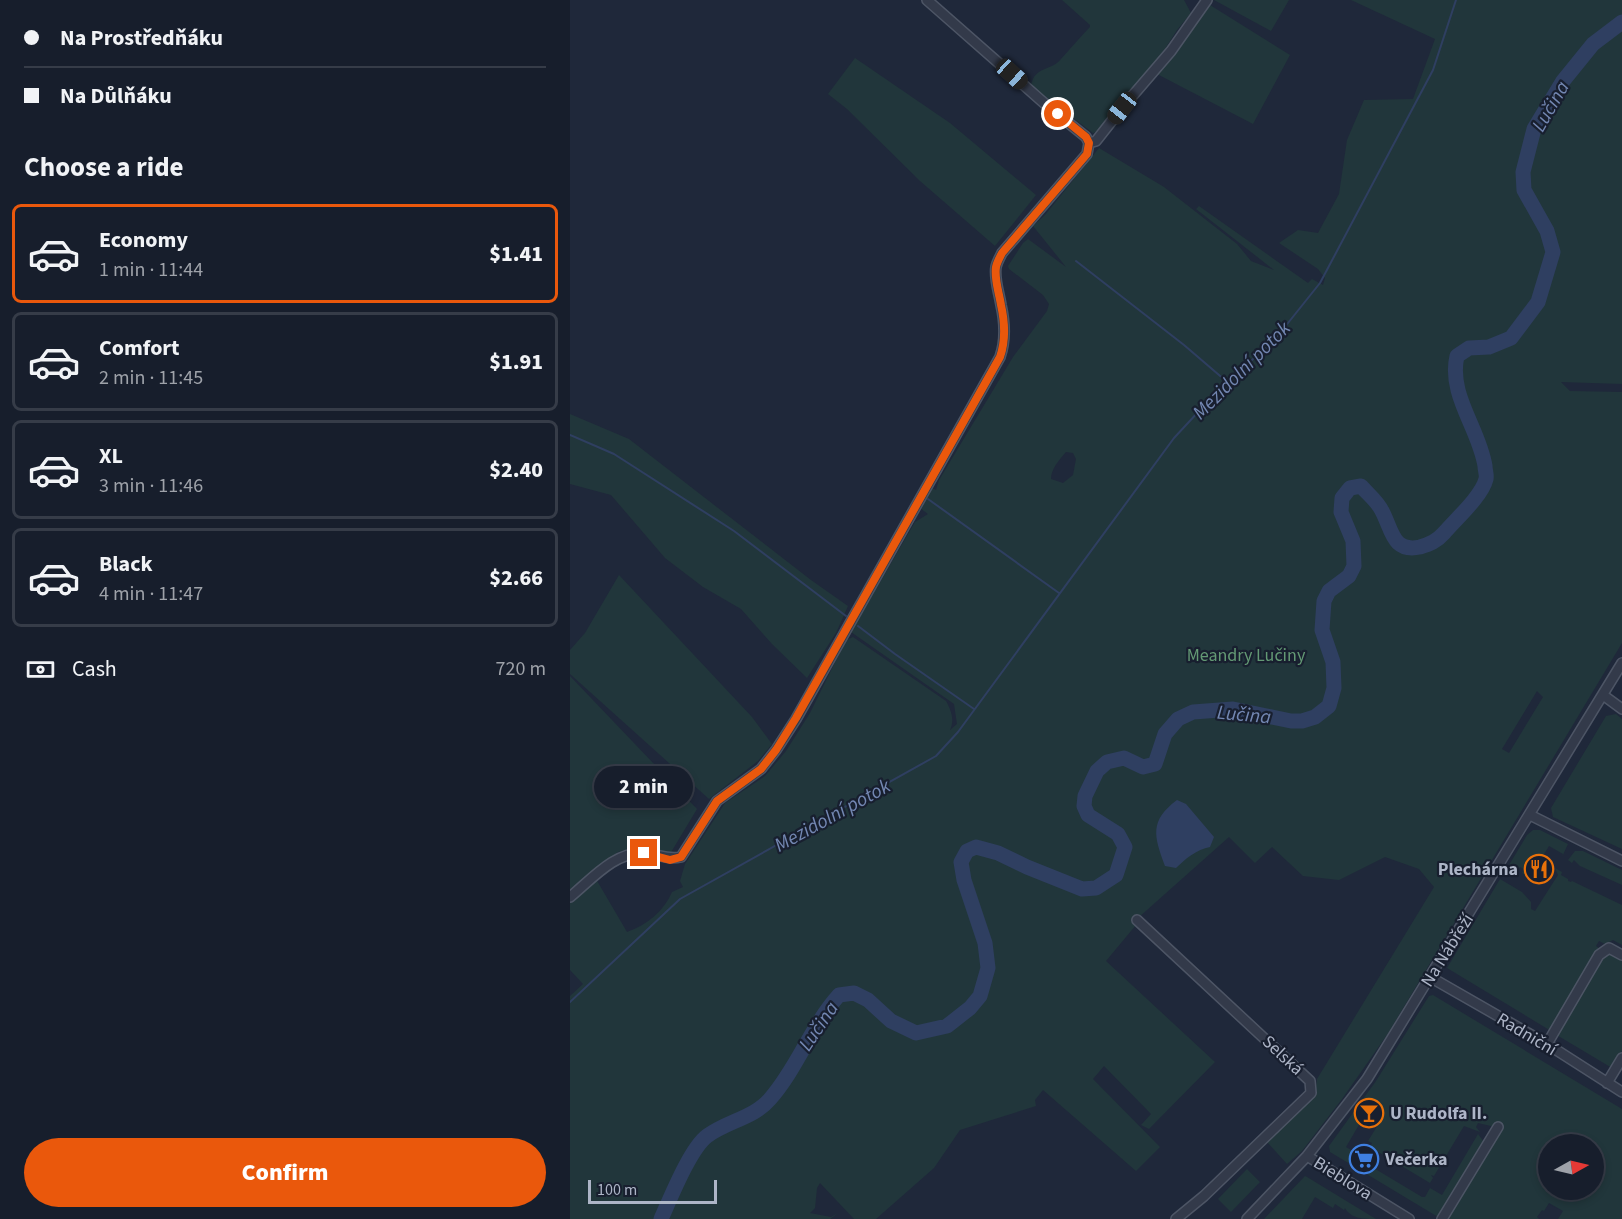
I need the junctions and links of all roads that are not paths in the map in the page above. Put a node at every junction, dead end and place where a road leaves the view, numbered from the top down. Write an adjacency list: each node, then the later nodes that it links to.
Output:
1 (927, 0): 3 (street)
2 (1207, 0): 3 (street)
3 (1089, 143): 9 (street)
4 (1622, 663): 5 (street, Na Nábřeží)
5 (1603, 695): 6 (street); 7 (street, Na Nábřeží)
6 (1622, 709)
7 (1530, 814): 8 (street); 12 (street, Na Nábřeží)
8 (1622, 861)
9 (570, 897)
10 (1137, 920): 19 (street, Selská)
11 (1622, 955): 13 (street)
12 (1431, 977): 13 (street, Radniční); 18 (street, Na Nábřeží)
13 (1546, 1044): 15 (street, Radniční)
14 (1622, 1058): 15 (street)
15 (1607, 1083): 16 (street, Radniční)
16 (1622, 1092)
17 (1498, 1127): 22 (street)
18 (1307, 1156): 20 (street, Na Nábřeží); 21 (street, Bieblova)
19 (1176, 1219)
20 (1247, 1219)
21 (1409, 1219)
22 (1442, 1219)

